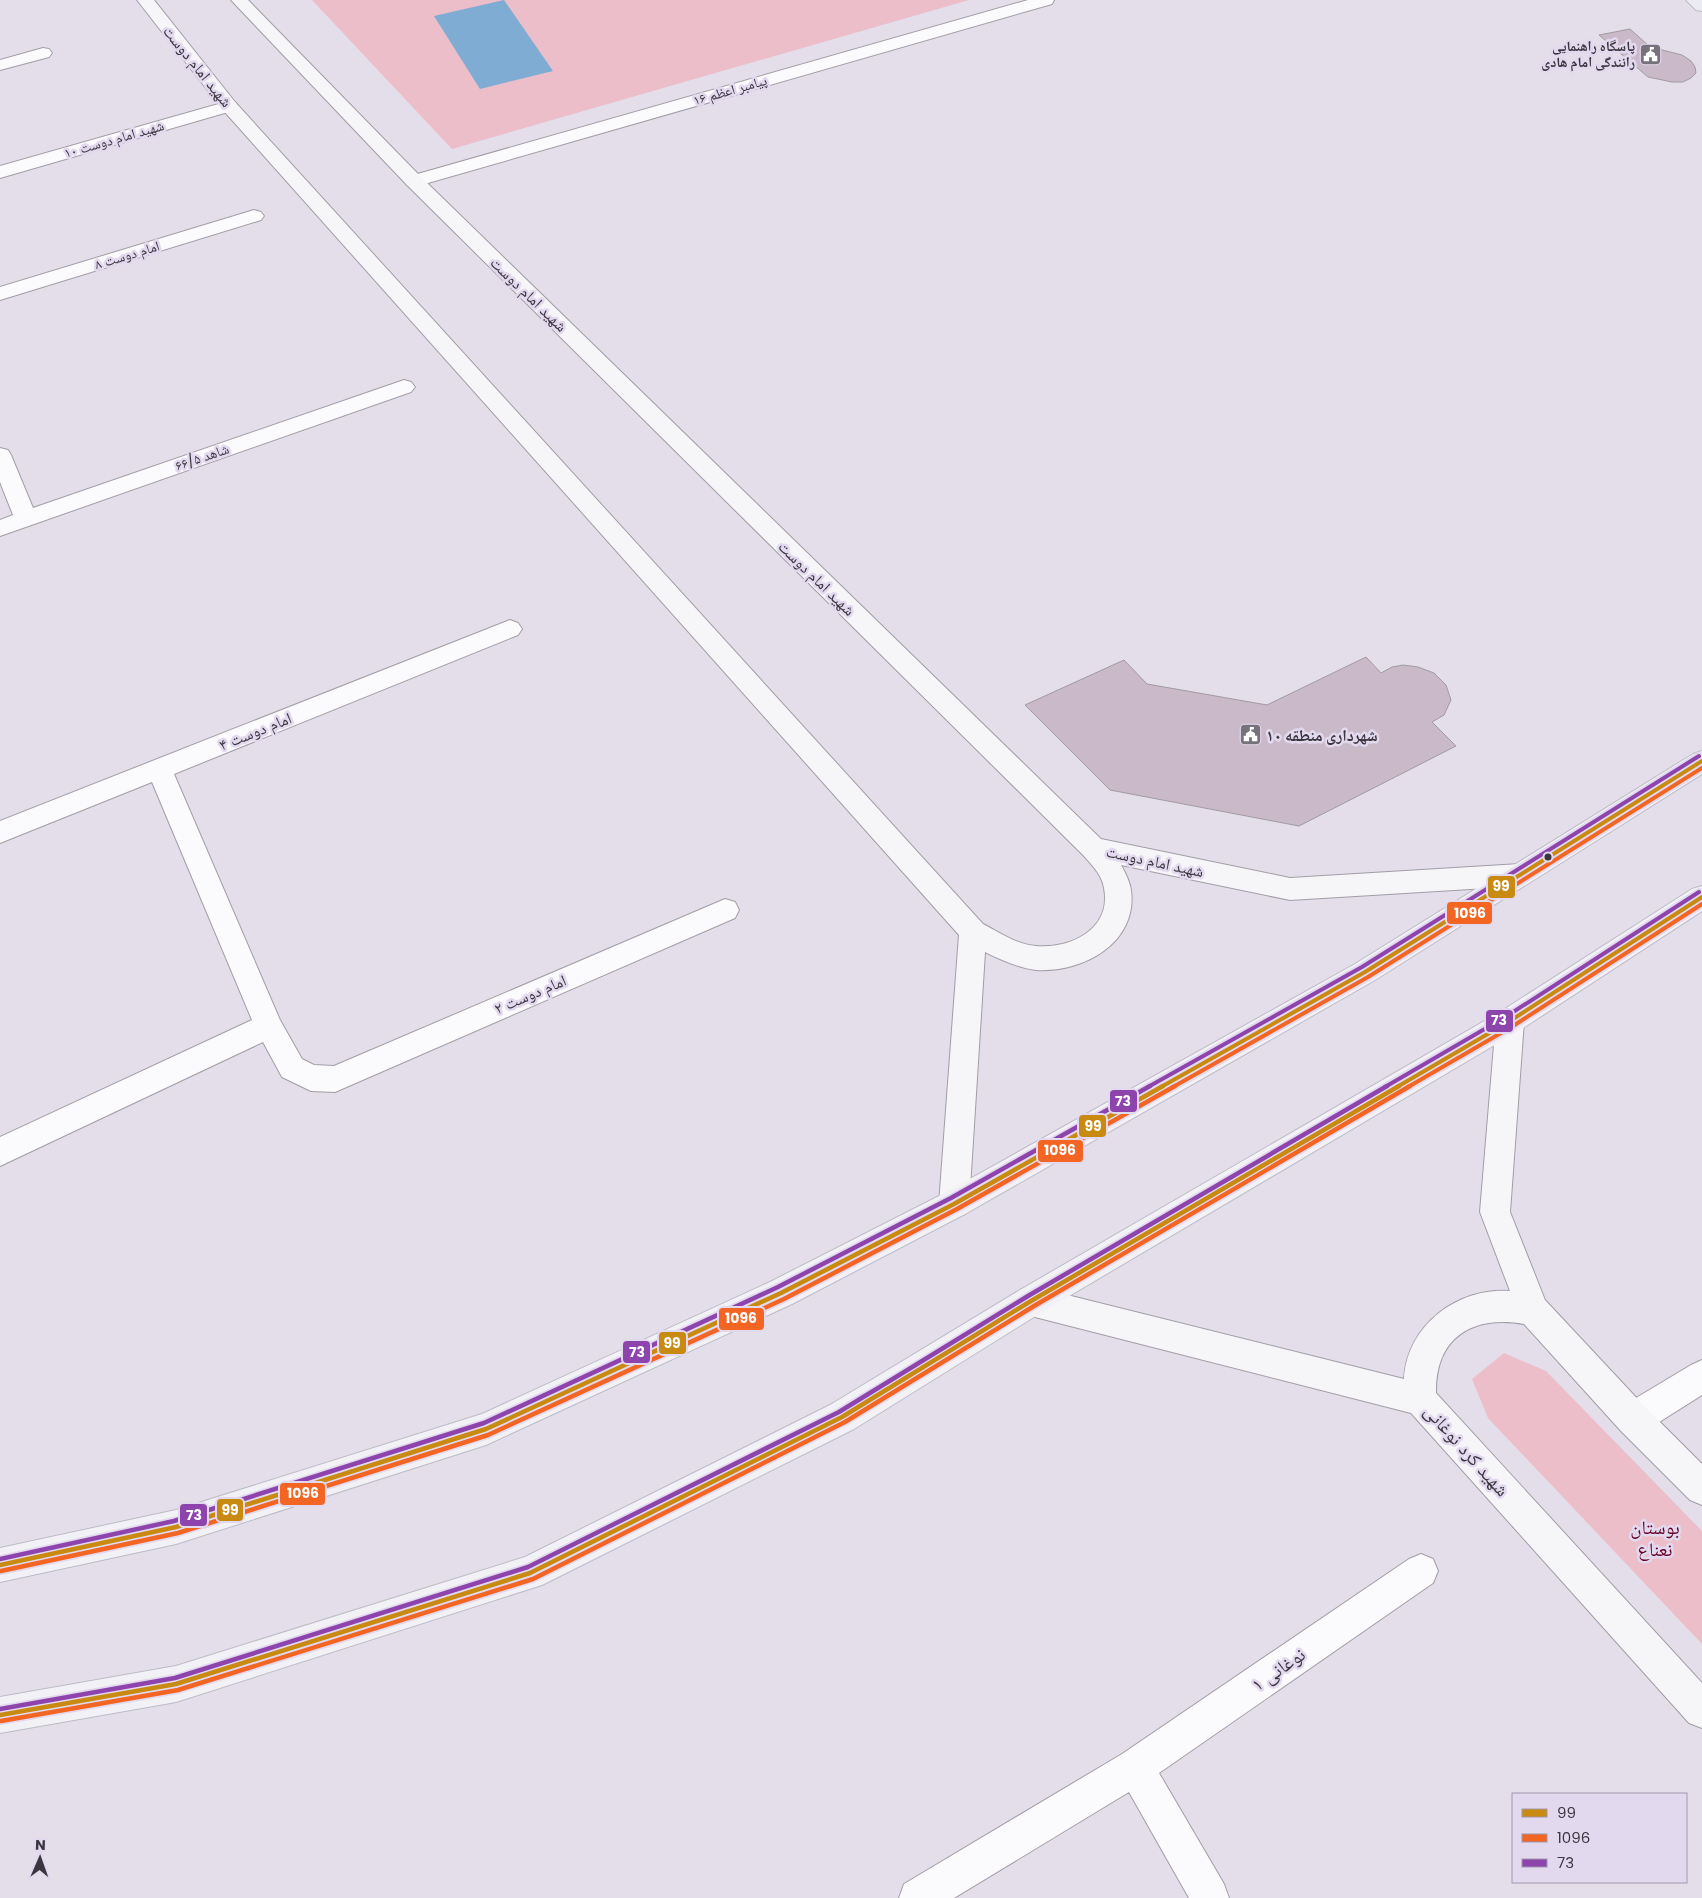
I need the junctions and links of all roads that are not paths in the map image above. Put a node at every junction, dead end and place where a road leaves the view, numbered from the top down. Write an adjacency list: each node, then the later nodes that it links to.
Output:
1 (145, 0): 8 (main road, شهید امام دوست)
2 (239, 0): 10 (main road, شهید امام دوست)
3 (1046, 0): 10 (street, پیامبر اعظم ۱۶)
4 (1694, 0): 5 (highway)
5 (1702, 6)
6 (43, 53): 7 (street)
7 (0, 65)
8 (229, 106): 9 (street, شهید امام دوست ۱۰); 25 (main road, شهید امام دوست)
9 (0, 172)
10 (414, 181): 21 (main road, شهید امام دوست)
11 (254, 216): 12 (street, امام دوست ۸)
12 (0, 294)
13 (404, 387): 15 (street, شاهد ۶۶/۵)
14 (0, 455): 15 (street)
15 (26, 519): 16 (street, شاهد ۶۶/۵)
16 (0, 528)
17 (510, 629): 19 (street, امام دوست ۴)
18 (1702, 761): 22 (main road)
19 (159, 770): 20 (street, امام دوست ۴); 27 (street)
20 (0, 832)
21 (1093, 848): 22 (main road, شهید امام دوست); 25 (main road)
22 (1520, 875): 29 (main road)
23 (1702, 896): 26 (main road)
24 (725, 910): 27 (street, امام دوست ۲)
25 (972, 932): 29 (main road)
26 (1510, 1021): 30 (main road); 31 (main road)
27 (269, 1026): 28 (street)
28 (0, 1152)
29 (954, 1204): 36 (main road)
30 (1031, 1301): 33 (main road, شهید کرد نوغانی); 39 (main road)
31 (1533, 1310): 33 (main road); 34 (main road)
32 (1702, 1376): 34 (street)
33 (1420, 1399): 38 (main road, شهید کرد نوغانی)
34 (1633, 1419): 35 (main road)
35 (1702, 1488)
36 (0, 1565)
37 (1421, 1571): 40 (street, نوغانی ۱)
38 (1702, 1710)
39 (0, 1715)
40 (1135, 1767): 41 (street, نوغانی ۱); 42 (street)
41 (918, 1898)
42 (1210, 1898)

